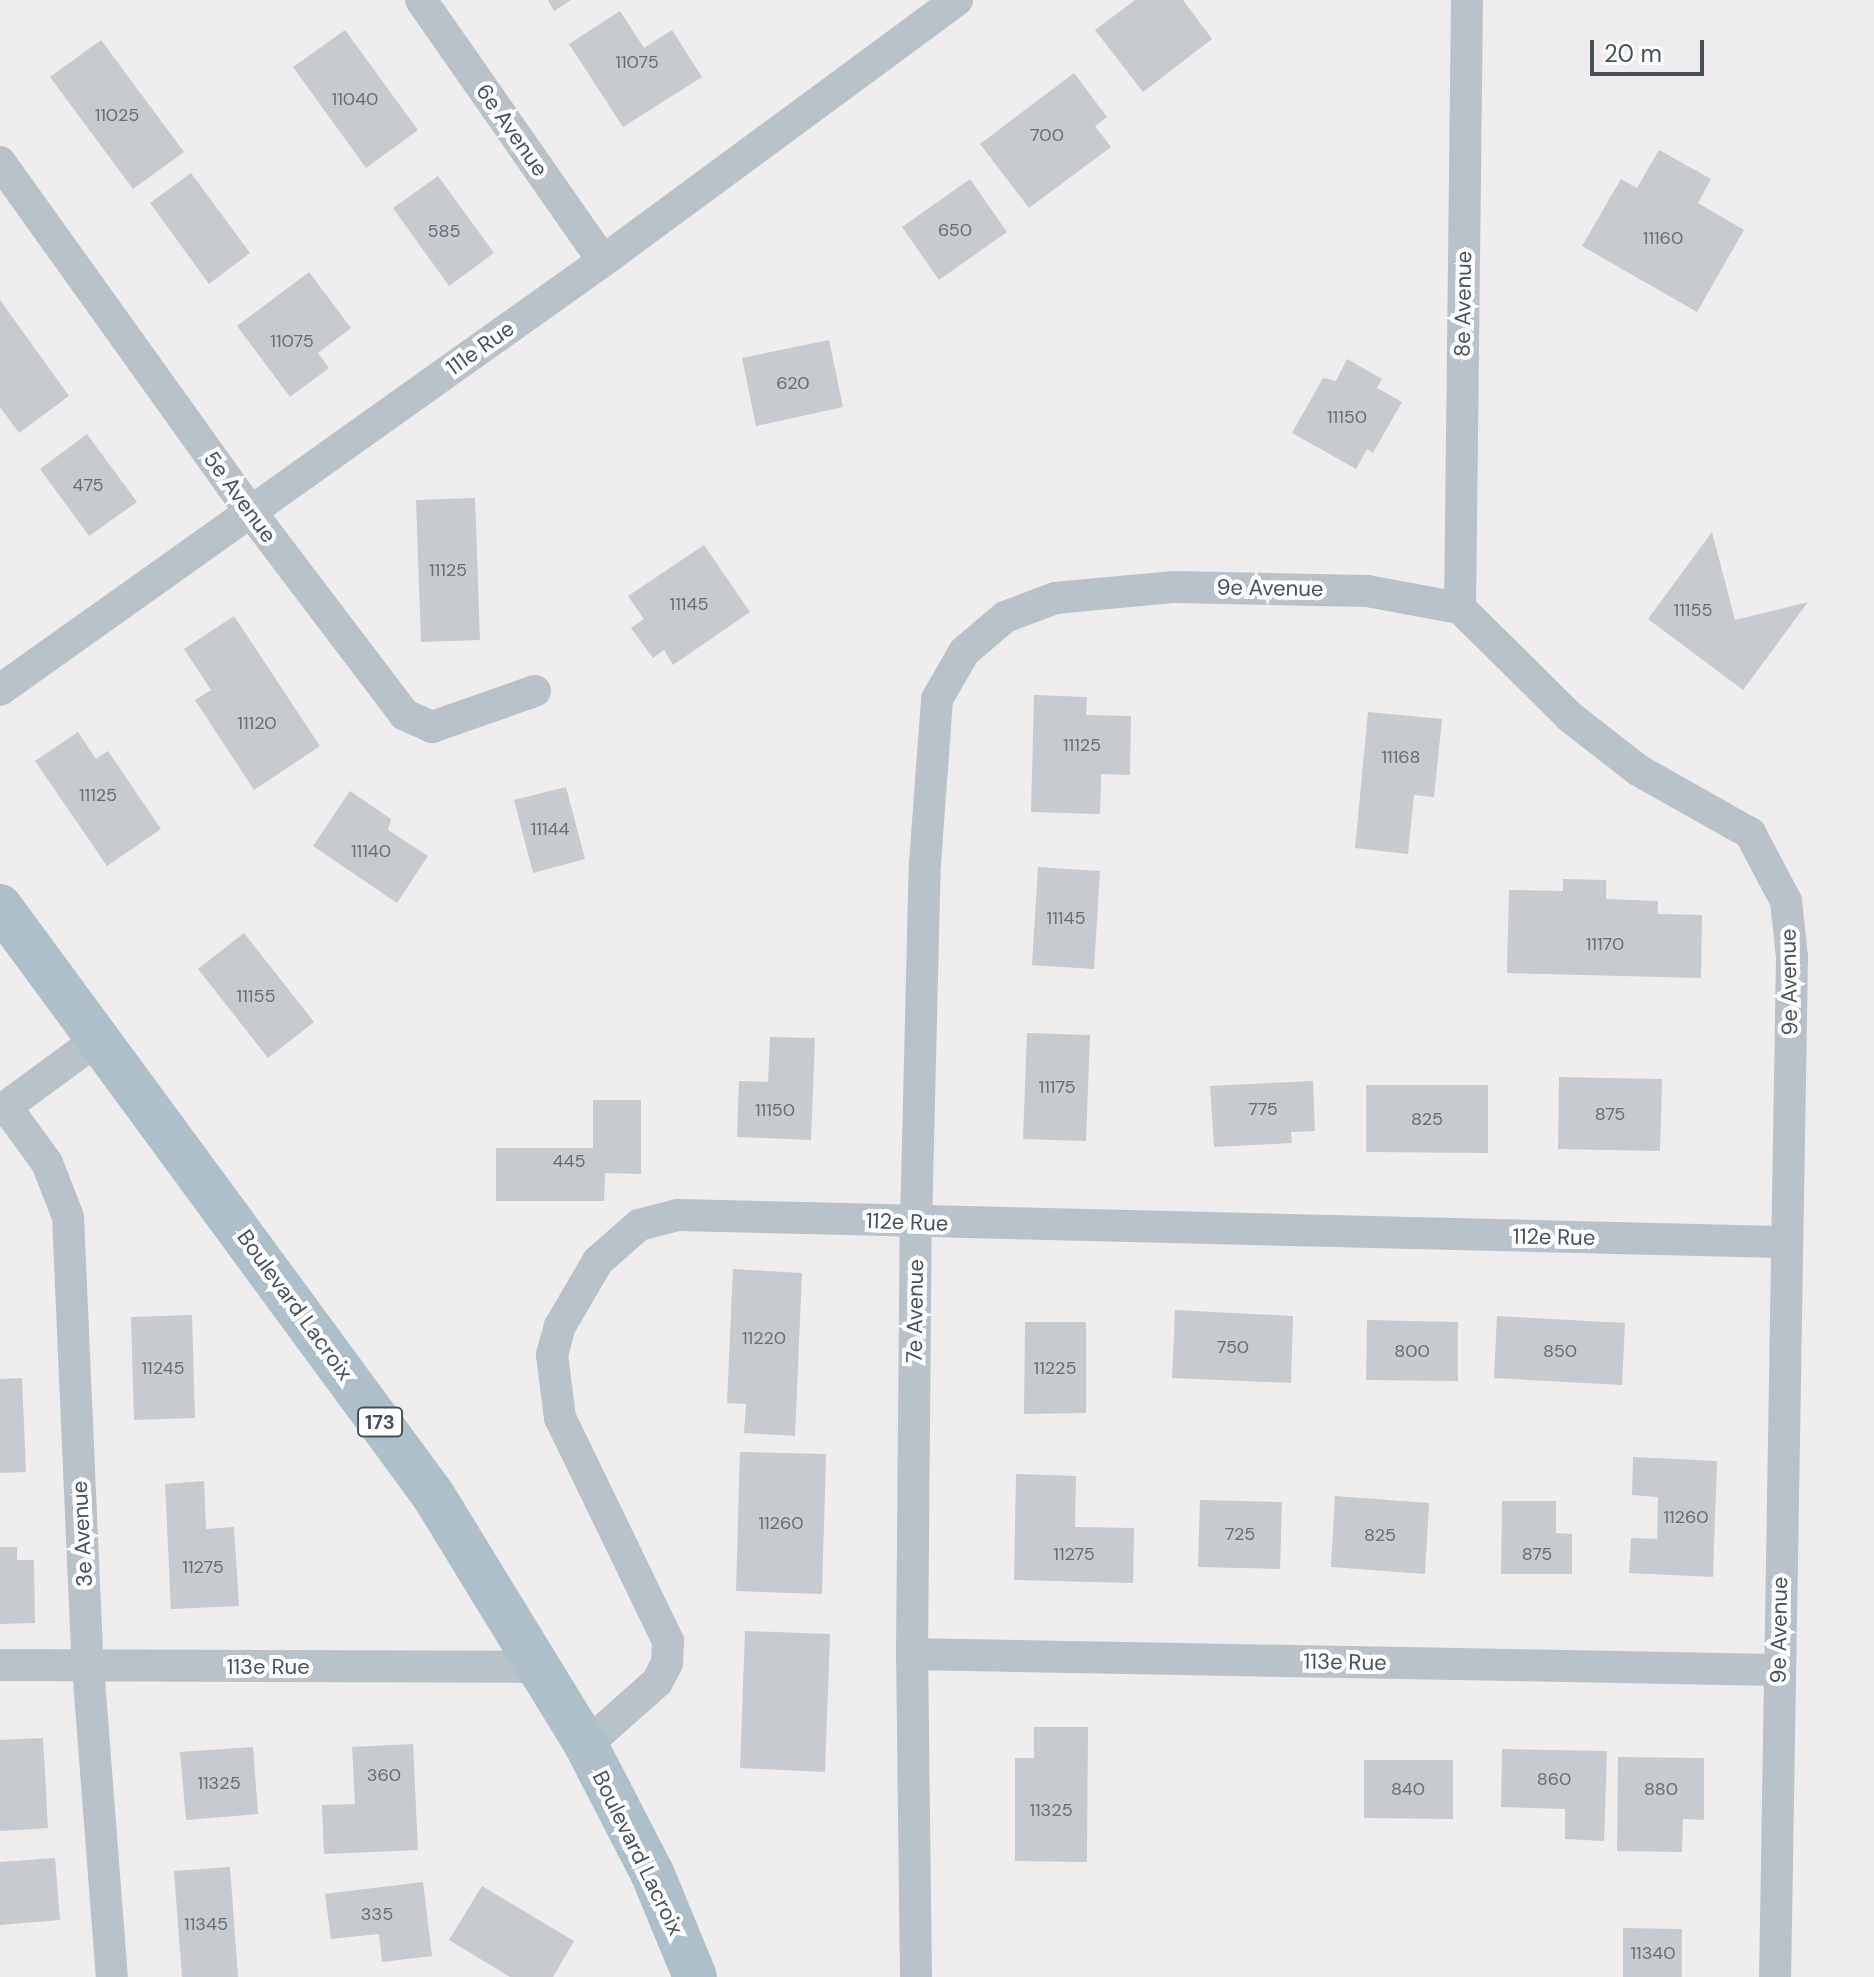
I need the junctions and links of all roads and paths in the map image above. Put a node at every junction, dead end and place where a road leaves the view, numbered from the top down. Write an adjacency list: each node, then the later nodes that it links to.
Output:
1 (421, 0): 5 (street, 6e Avenue)
2 (957, 0): 5 (street, 111e Rue)
3 (1467, 0): 7 (street, 8e Avenue)
4 (0, 162): 6 (street, 5e Avenue)
5 (603, 261): 6 (street, 111e Rue)
6 (250, 511): 9 (street, 111e Rue); 10 (street, 5e Avenue)
7 (1460, 608): 8 (street, 9e Avenue); 15 (street, 9e Avenue)
8 (964, 652): 14 (street, 7e Avenue)
9 (0, 690)
10 (535, 691)
11 (0, 906): 12 (main road, Boulevard Lacroix / 173)
12 (98, 1039): 13 (street); 19 (main road, Boulevard Lacroix / 173)
13 (4, 1109): 18 (street, 3e Avenue)
14 (916, 1223): 15 (street, 112e Rue); 16 (street, 7e Avenue); 21 (street, 112e Rue)
15 (1786, 1242): 20 (street, 9e Avenue)
16 (912, 1654): 20 (street, 113e Rue); 24 (street, 7e Avenue)
17 (0, 1665): 18 (street, 113e Rue)
18 (88, 1667): 19 (street, 113e Rue); 22 (street, 3e Avenue)
19 (536, 1667): 21 (main road, Boulevard Lacroix / 173)
20 (1778, 1670): 25 (street, 9e Avenue)
21 (586, 1745): 23 (main road, Boulevard Lacroix / 173)
22 (112, 1977)
23 (695, 1977)
24 (916, 1977)
25 (1775, 1977)

